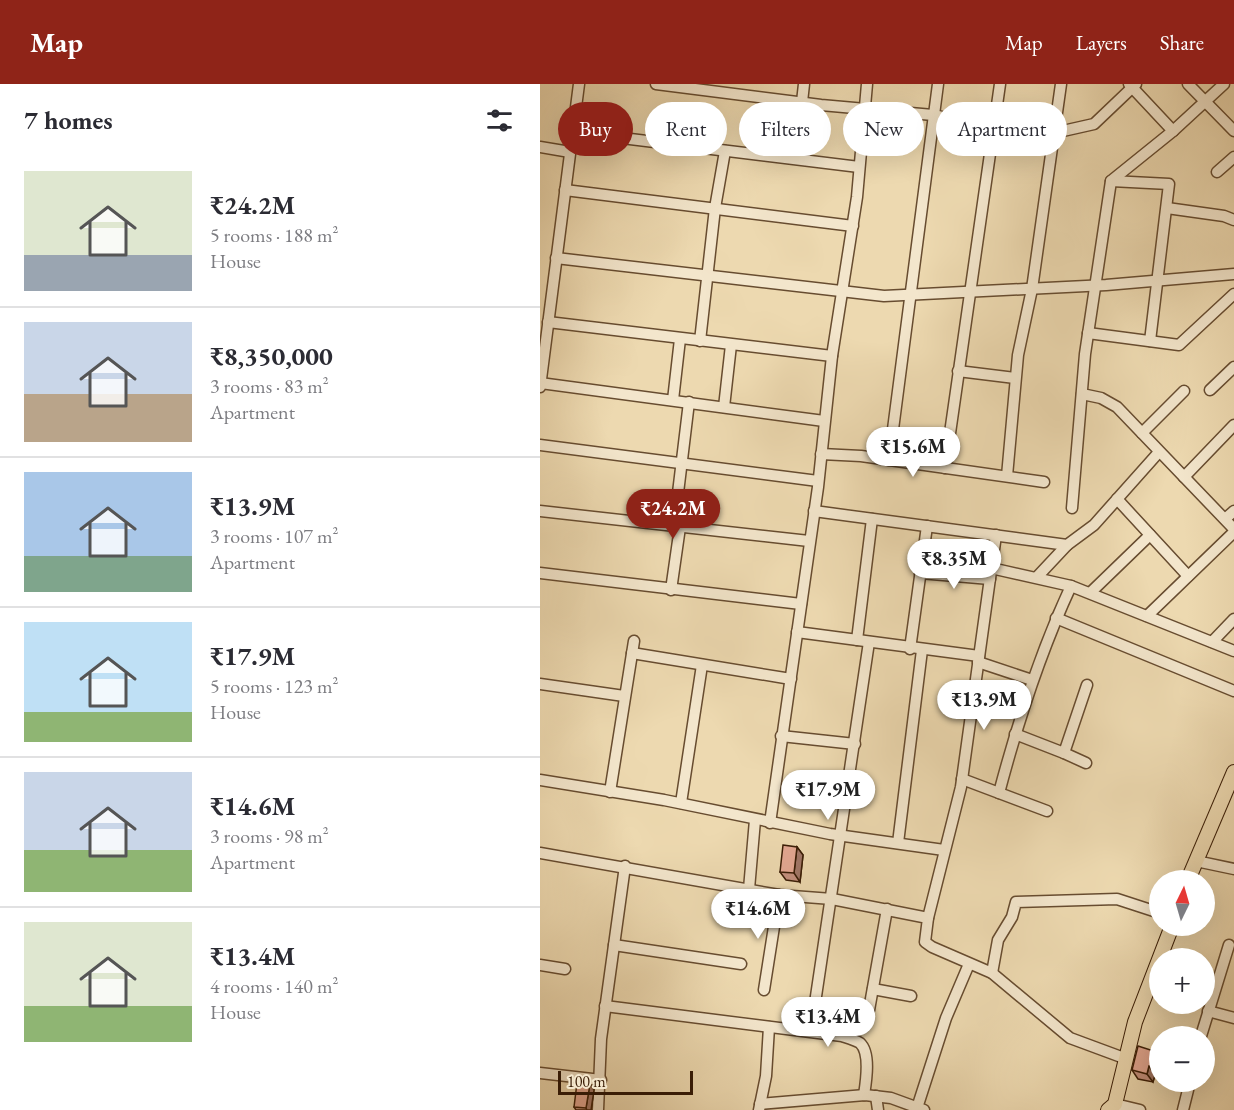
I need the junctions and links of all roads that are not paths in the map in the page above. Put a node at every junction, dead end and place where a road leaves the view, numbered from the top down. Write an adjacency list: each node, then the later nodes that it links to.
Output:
1 (579, 84): 13 (street)
2 (656, 84): 11 (street)
3 (804, 84): 14 (street)
4 (867, 84): 15 (street)
5 (938, 84): 20 (street)
6 (1000, 84): 16 (street)
7 (1060, 84): 17 (street)
8 (1188, 84): 18 (street)
9 (1224, 84): 18 (street)
10 (1132, 85): 22 (street); 24 (street)
11 (680, 86): 12 (street)
12 (741, 90): 14 (street)
13 (577, 102)
14 (802, 102)
15 (865, 102)
16 (998, 102)
17 (1058, 102)
18 (1206, 102): 23 (street); 24 (street)
19 (924, 114): 20 (street)
20 (933, 115): 21 (street); 50 (street)
21 (936, 116)
22 (1067, 130)
23 (1234, 130)
24 (1173, 131): 36 (street)
25 (540, 147): 26 (street)
26 (558, 150)
27 (727, 151): 34 (street)
28 (569, 156): 37 (street)
29 (724, 156): 38 (street)
30 (861, 156): 34 (street)
31 (990, 156): 49 (street)
32 (1051, 156): 47 (street)
33 (1234, 157): 35 (street)
34 (860, 167): 41 (street)
35 (1217, 172)
36 (1111, 181): 39 (street); 46 (street)
37 (565, 190): 38 (street); 42 (street)
38 (715, 208): 41 (street); 44 (street)
39 (1167, 208): 40 (street); 45 (street)
40 (1234, 220)
41 (853, 226): 48 (street)
42 (556, 258): 44 (street); 52 (street)
43 (1234, 274): 45 (street)
44 (706, 276): 48 (street); 55 (street)
45 (1159, 280): 46 (street); 56 (street)
46 (1093, 286): 47 (street); 53 (street)
47 (1032, 289): 49 (street); 61 (street)
48 (843, 291): 50 (street); 58 (street)
49 (970, 292): 50 (street); 60 (street)
50 (908, 294): 76 (street)
51 (1234, 294): 56 (street)
52 (548, 322): 54 (street); 62 (street)
53 (1088, 333): 56 (street); 66 (street)
54 (680, 339): 55 (street); 67 (street)
55 (700, 341): 57 (street)
56 (1150, 341)
57 (731, 345): 58 (street); 69 (street)
58 (832, 356): 70 (street)
59 (1234, 367): 64 (street)
60 (958, 371): 61 (street); 78 (street)
61 (1015, 378): 79 (street)
62 (540, 383): 63 (street); 67 (street)
63 (540, 387)
64 (1210, 390)
65 (1184, 391): 72 (street)
66 (1082, 394): 72 (street); 84 (street)
67 (673, 400): 68 (street)
68 (689, 402): 69 (street); 77 (street)
69 (724, 407): 70 (street)
70 (824, 421): 75 (street)
71 (1234, 425): 80 (street)
72 (1142, 433): 74 (street)
73 (540, 445): 77 (street)
74 (1159, 452): 80 (street); 83 (street)
75 (821, 454): 76 (street); 81 (street)
76 (889, 460): 78 (street)
77 (681, 464): 81 (street); 90 (street)
78 (945, 468): 79 (street)
79 (1007, 476): 82 (street)
80 (1184, 477): 89 (street)
81 (818, 481): 86 (street)
82 (1044, 482)
83 (1117, 499): 93 (street); 96 (street)
84 (1072, 508)
85 (540, 511): 90 (street)
86 (814, 511): 88 (street); 95 (street)
87 (1234, 511): 89 (street)
88 (872, 519): 91 (street); 110 (street)
89 (1225, 519): 92 (street)
90 (677, 526): 95 (street); 103 (street)
91 (927, 526): 94 (street); 98 (street)
92 (1234, 530): 100 (street)
93 (1150, 535): 100 (street); 104 (street)
94 (996, 536): 96 (street); 99 (street)
95 (810, 542): 105 (street)
96 (1067, 545): 101 (street)
97 (540, 573): 103 (street)
98 (920, 573): 99 (street); 113 (street)
99 (991, 574): 101 (street); 116 (street)
100 (1188, 576): 106 (street)
101 (1037, 577): 102 (street)
102 (1071, 586): 104 (street); 107 (street)
103 (671, 590): 105 (street)
104 (1090, 593): 106 (street)
105 (801, 604): 109 (street)
106 (1147, 616): 112 (street)
107 (1056, 618): 119 (street); 122 (street)
108 (1234, 619): 112 (street)
109 (797, 632): 110 (street); 118 (street)
110 (857, 640): 111 (street)
111 (869, 642): 113 (street); 126 (street)
112 (1212, 642): 115 (street)
113 (910, 649): 114 (street)
114 (922, 651): 116 (street); 140 (street)
115 (1234, 651)
116 (978, 659): 119 (street); 130 (street)
117 (702, 665): 118 (street); 123 (street); 135 (street)
118 (791, 679): 125 (street)
119 (1032, 680): 124 (street)
120 (540, 684): 123 (street)
121 (1087, 685): 127 (street)
122 (1234, 691)
123 (624, 696): 132 (street)
124 (1015, 734): 127 (street); 133 (street)
125 (781, 735): 126 (street); 138 (street)
126 (855, 744): 139 (street)
127 (1064, 753): 128 (street)
128 (1086, 763)
129 (1234, 772): 134 (main road)
130 (962, 779): 133 (street); 141 (street)
131 (540, 780): 132 (street)
132 (610, 792): 135 (street)
133 (999, 793): 136 (street)
134 (1229, 793): 143 (main road)
135 (681, 803): 137 (street)
136 (1047, 810)
137 (755, 820): 138 (street); 147 (street)
138 (770, 823): 139 (street)
139 (839, 835): 140 (street); 149 (street)
140 (898, 843): 141 (street)
141 (944, 850): 152 (street)
142 (540, 853): 144 (street)
143 (1196, 861): 145 (street); 146 (main road)
144 (625, 866): 147 (street); 154 (street)
145 (1234, 869)
146 (1192, 870)
147 (749, 889): 148 (street)
148 (779, 895): 149 (street); 163 (street)
149 (832, 899): 150 (street); 165 (street)
150 (887, 909): 152 (street); 161 (street)
151 (1149, 909): 160 (street)
152 (928, 918): 157 (street)
153 (1168, 936): 171 (main road)
154 (614, 945): 156 (street); 166 (street)
155 (1229, 945): 162 (street)
156 (741, 964)
157 (969, 964): 160 (street); 179 (street)
158 (540, 965): 159 (street)
159 (565, 969)
160 (992, 973): 171 (street)
161 (873, 989): 164 (street); 167 (street)
162 (1215, 989)
163 (764, 990)
164 (911, 996)
165 (815, 1003)
166 (605, 1006): 170 (street); 173 (street)
167 (869, 1010)
168 (1215, 1013): 169 (street)
169 (1234, 1018)
170 (769, 1027): 175 (street); 177 (street)
171 (1124, 1058): 178 (main road)
172 (540, 1074): 173 (street)
173 (601, 1080): 180 (street)
174 (1188, 1092): 183 (street)
175 (864, 1095): 176 (street); 177 (street)
176 (876, 1096): 179 (street); 181 (street)
177 (760, 1107)
178 (1113, 1108): 182 (street)
179 (920, 1109)
180 (598, 1110)
181 (878, 1110)
182 (1140, 1110)
183 (1183, 1110)

